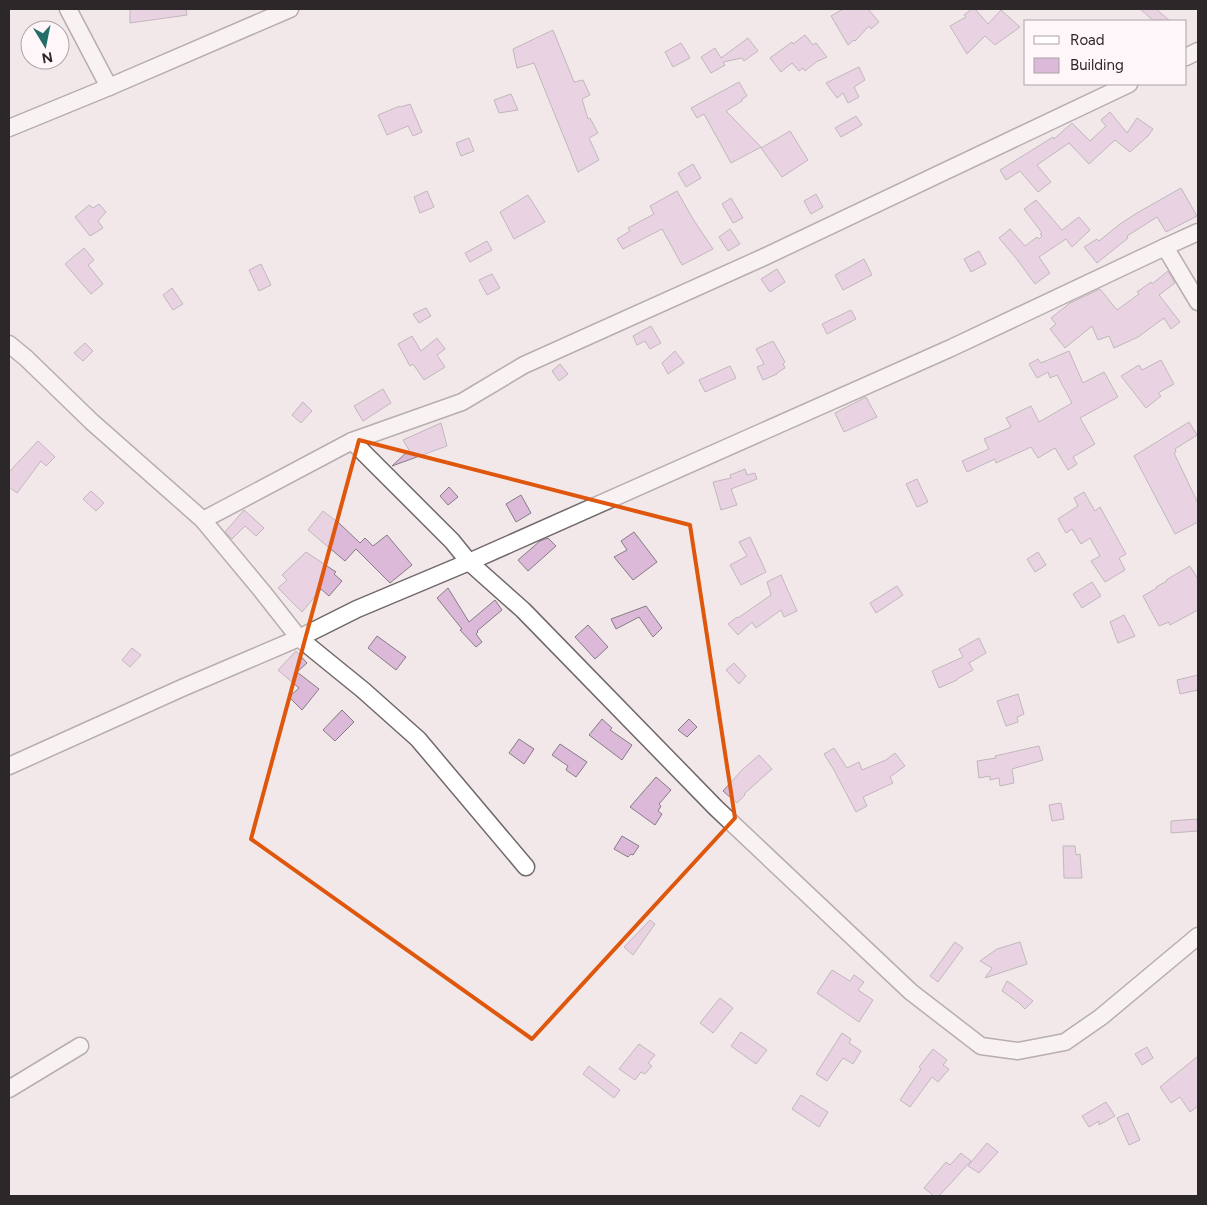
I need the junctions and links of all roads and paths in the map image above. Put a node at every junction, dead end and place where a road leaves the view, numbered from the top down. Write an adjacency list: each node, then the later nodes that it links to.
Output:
1 (68, 9): 4 (street)
2 (290, 9): 4 (street)
3 (1127, 85): 10 (street)
4 (109, 87): 5 (street)
5 (9, 128)
6 (1198, 232): 7 (street)
7 (1165, 247): 8 (street); 12 (street)
8 (1198, 302)
9 (9, 344): 11 (street)
10 (352, 441): 11 (street); 12 (street)
11 (203, 520): 13 (street)
12 (469, 562): 13 (street); 16 (street)
13 (298, 638): 14 (street); 15 (street)
14 (9, 766)
15 (526, 867)
16 (1198, 936)
17 (80, 1046): 18 (street)
18 (9, 1089)

